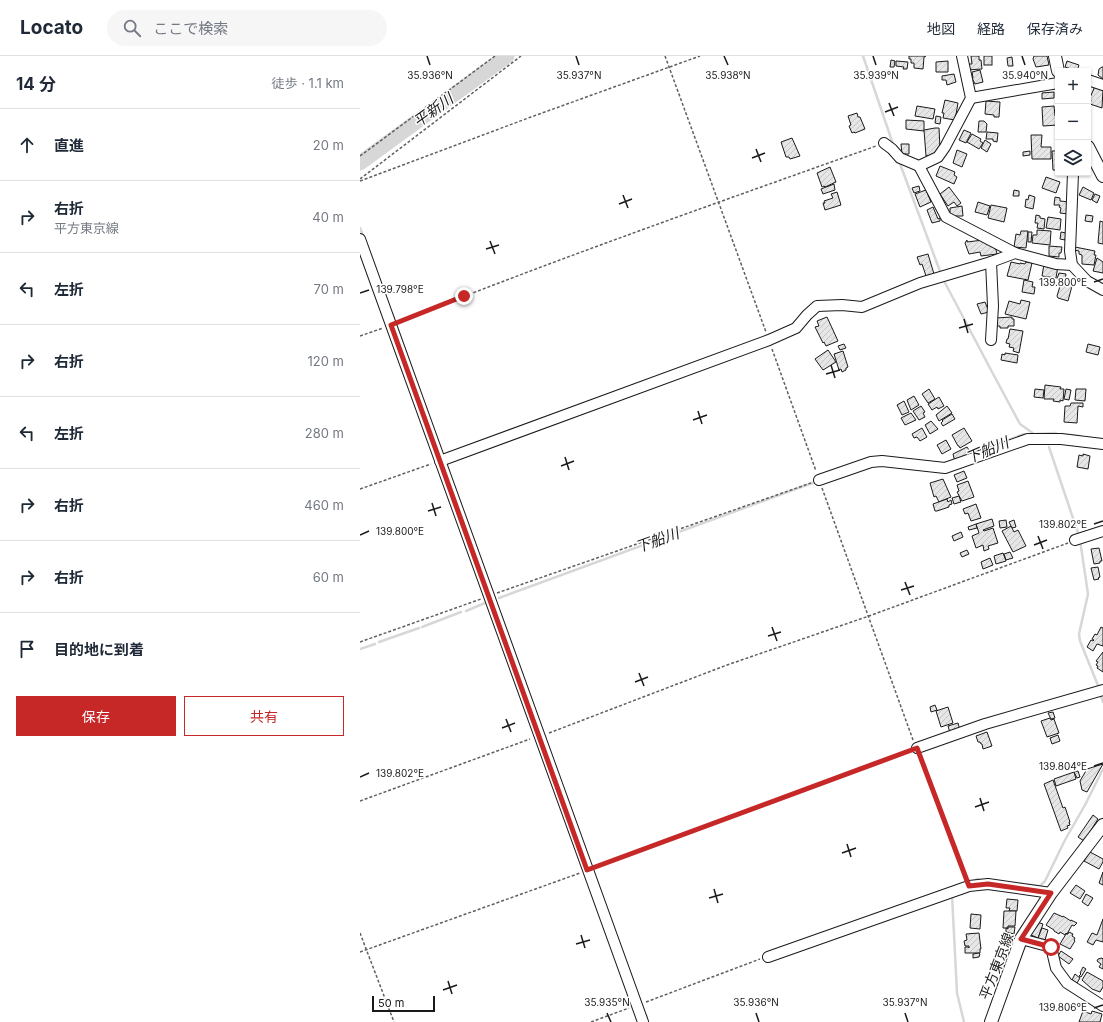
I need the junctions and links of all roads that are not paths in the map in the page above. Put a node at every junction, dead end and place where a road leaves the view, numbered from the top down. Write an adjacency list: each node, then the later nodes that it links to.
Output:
1 (962, 56): 7 (street)
2 (1055, 56): 3 (main road)
3 (1058, 68)
4 (1091, 81): 6 (street)
5 (1055, 84): 7 (street)
6 (1103, 85)
7 (971, 98): 10 (street)
8 (884, 143): 10 (street)
9 (1091, 153): 12 (main road)
10 (919, 166): 14 (street)
11 (1073, 176): 16 (street)
12 (1103, 176)
13 (360, 239): 20 (street)
14 (1015, 253): 15 (street); 16 (street)
15 (991, 262): 18 (street); 20 (street)
16 (1072, 265): 17 (street)
17 (1103, 290)
18 (991, 340)
19 (1103, 444): 21 (street)
20 (440, 461): 31 (street)
21 (819, 480)
22 (1103, 531): 23 (street)
23 (1075, 540)
24 (1103, 690): 25 (street)
25 (917, 748)
26 (1103, 825): 27 (main road, 平方東京線)
27 (1051, 893): 28 (main road, 平方東京線); 29 (street)
28 (1021, 939): 30 (street); 32 (main road, 平方東京線)
29 (768, 957)
30 (1103, 1006)
31 (643, 1022)
32 (991, 1022)

